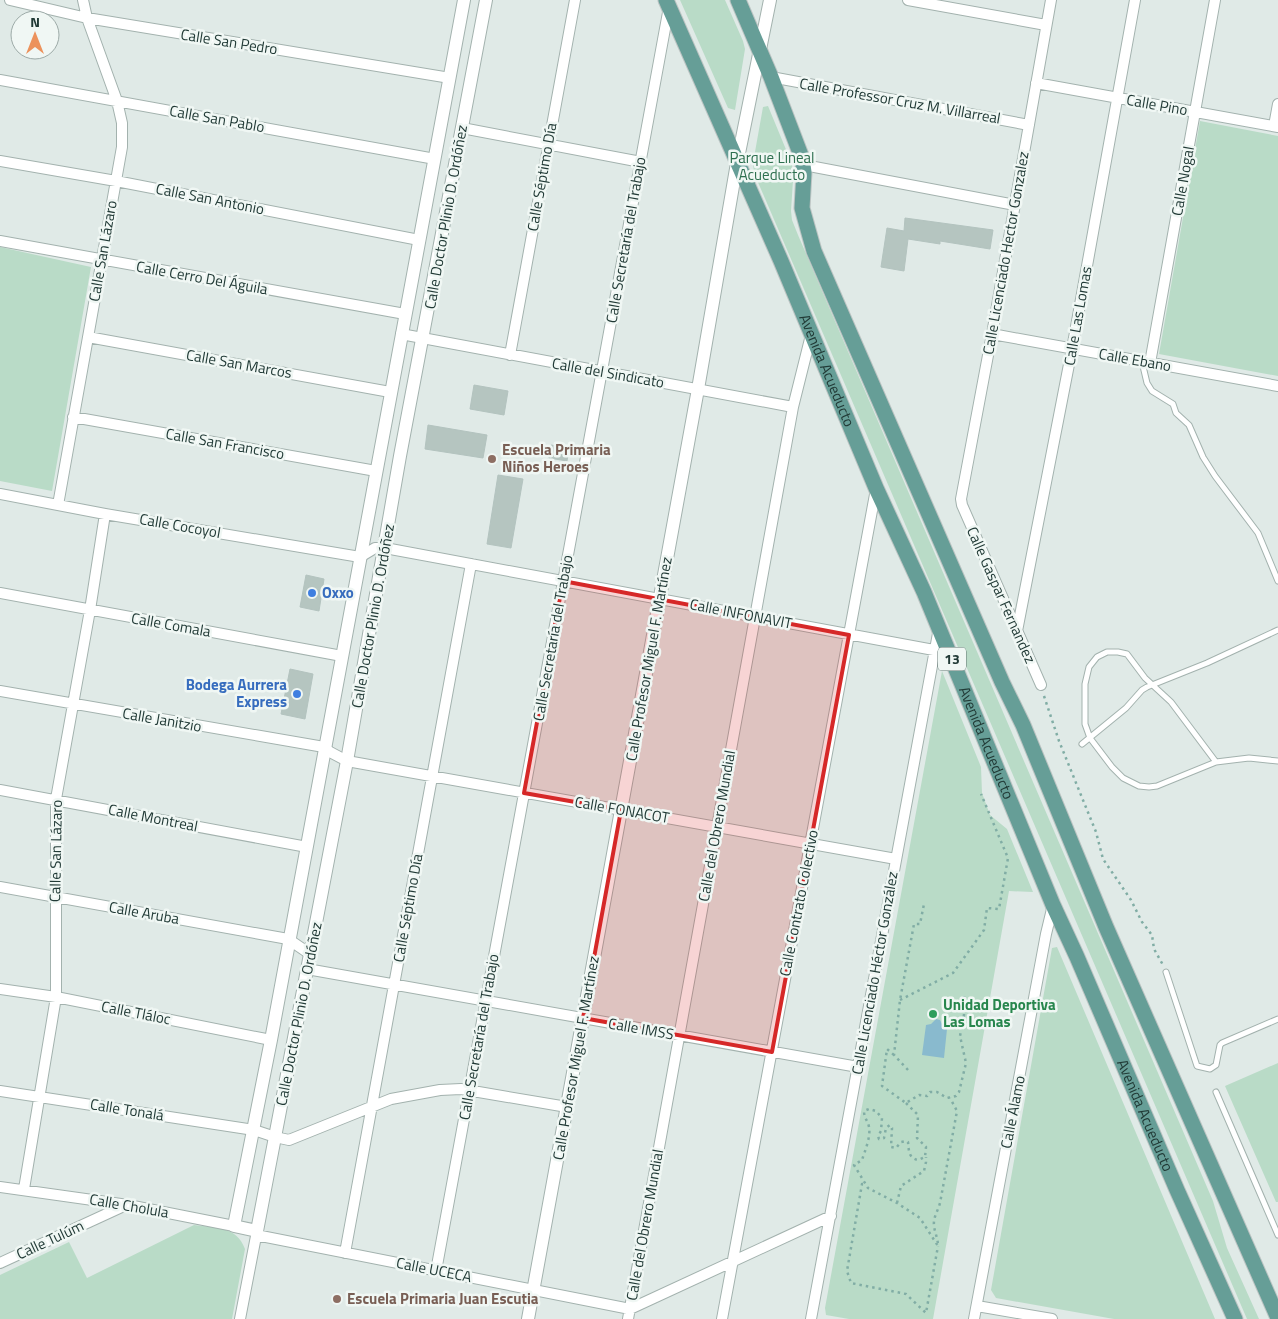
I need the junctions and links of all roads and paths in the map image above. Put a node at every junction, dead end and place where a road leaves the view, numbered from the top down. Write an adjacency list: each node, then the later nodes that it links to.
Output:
1 (10, 0): 13 (street, Calle San Pedro)
2 (83, 0): 13 (street, Calle San Lázaro)
3 (464, 0): 17 (street, Calle Doctor Plinio D. Ordóñez)
4 (486, 0): 26 (street, Calle Doctor Plinio D. Ordóñez)
5 (575, 0): 27 (street, Calle Séptimo Día)
6 (738, 0): 15 (main road, 13)
7 (770, 0): 15 (street, Calle Profesor Miguel F. Martínez)
8 (908, 0): 14 (street)
9 (1051, 0): 14 (street, Calle Licenciado Hector Gonzalez)
10 (1135, 0): 20 (street, Calle Las Lomas)
11 (1216, 0): 23 (street, Calle Nogal)
12 (668, 3): 30 (street, Calle Secretaría del Trabajo); 31 (main road, Avenida Acueducto / 13)
13 (87, 18): 17 (street, Calle San Pedro); 21 (street, Calle San Lázaro)
14 (1046, 25): 19 (street, Calle Licenciado Hector Gonzalez)
15 (760, 53): 16 (main road, 13); 31 (street, Calle Profesor Miguel F. Martínez)
16 (771, 77): 24 (street, Calle Professor Cruz M. Villarreal); 32 (main road, 13)
17 (450, 78): 28 (street, Calle Doctor Plinio D. Ordóñez)
18 (0, 80): 21 (street, Calle San Pablo)
19 (1036, 83): 20 (street, Calle Pino); 24 (street, Calle Licenciado Hector Gonzalez)
20 (1118, 98): 23 (street, Calle Pino); 44 (street, Calle Las Lomas)
21 (117, 101): 28 (street, Calle San Pablo); 33 (street, Calle San Lázaro)
22 (1278, 104): 25 (street)
23 (1195, 112): 25 (street, Calle Pino); 46 (street, Calle Nogal)
24 (1029, 125): 34 (street, Calle Licenciado Hector Gonzalez)
25 (1276, 127)
26 (462, 128): 27 (street); 43 (street, Calle Doctor Plinio D. Ordóñez)
27 (548, 144): 30 (street); 45 (street, Calle Séptimo Día)
28 (435, 159): 35 (street, Calle Doctor Plinio D. Ordóñez)
29 (0, 161): 33 (street, Calle San Antonio)
30 (640, 162): 47 (street, Calle Secretaría del Trabajo)
31 (737, 163): 41 (main road, Avenida Acueducto / 13); 49 (street, Calle Profesor Miguel F. Martínez)
32 (804, 165): 34 (street); 145 (main road, 13)
33 (116, 181): 35 (street, Calle San Antonio); 37 (street, Calle San Lázaro)
34 (1015, 205): 40 (street, Calle Licenciado Hector Gonzalez)
35 (419, 240): 38 (street, Calle Doctor Plinio D. Ordóñez)
36 (0, 241): 37 (street, Calle Cerro Del Águila)
37 (102, 260): 38 (street, Calle Cerro Del Águila); 42 (street, Calle San Lázaro)
38 (405, 314): 39 (street, Calle Doctor Plinio D. Ordóñez)
39 (402, 334): 43 (street, Calle del Sindicato); 50 (street, Calle Doctor Plinio D. Ordóñez)
40 (992, 334): 44 (street, Calle Ebano); 59 (street, Calle Licenciado Hector Gonzalez)
41 (811, 335): 51 (street, Calle del Obrero Mundial); 56 (main road, Avenida Acueducto / 13)
42 (88, 337): 50 (street, Calle San Marcos); 52 (street, Calle San Lázaro)
43 (423, 339): 45 (street, Calle del Sindicato); 54 (street, Calle Doctor Plinio D. Ordóñez)
44 (1072, 349): 46 (street, Calle Ebano); 71 (street, Calle Las Lomas)
45 (510, 355): 47 (street, Calle del Sindicato)
46 (1146, 362): 48 (street, Calle Ebano); 65 (lane)
47 (602, 372): 49 (street, Calle del Sindicato); 64 (street, Calle Secretaría del Trabajo)
48 (1278, 386)
49 (698, 389): 51 (street, Calle del Sindicato); 67 (street, Calle Profesor Miguel F. Martínez)
50 (390, 392): 53 (street, Calle Doctor Plinio D. Ordóñez)
51 (793, 407): 69 (street, Calle del Obrero Mundial)
52 (74, 417): 55 (street, Calle San Francisco); 58 (street, Calle San Lázaro)
53 (379, 452): 54 (street); 55 (street, Calle Doctor Plinio D. Ordóñez)
54 (400, 456): 61 (street, Calle Doctor Plinio D. Ordóñez)
55 (376, 471): 62 (street, Calle Doctor Plinio D. Ordóñez)
56 (876, 488): 72 (street, Calle Contrato Colectivo); 73 (main road, Avenida Acueducto / 13)
57 (0, 494): 58 (street, Calle Cocoyol)
58 (58, 505): 60 (street, Calle Cocoyol)
59 (962, 506): 71 (street, Calle Gaspar Fernandez)
60 (105, 514): 62 (street, Calle Cocoyol); 68 (street, Calle San Lázaro)
61 (385, 548): 62 (street); 63 (street, Calle INFONAVIT); 82 (street, Calle Doctor Plinio D. Ordóñez)
62 (360, 557): 74 (street, Calle Doctor Plinio D. Ordóñez)
63 (471, 564): 64 (street, Calle INFONAVIT); 85 (street, Calle Séptimo Día)
64 (563, 581): 67 (street, Calle INFONAVIT); 87 (street, Calle Secretaría del Trabajo)
65 (1278, 581)
66 (0, 593): 68 (street, Calle Comala)
67 (660, 599): 69 (street, Calle INFONAVIT); 90 (street, Calle Profesor Miguel F. Martínez)
68 (90, 610): 74 (street, Calle Comala); 78 (street, Calle San Lázaro)
69 (755, 617): 72 (street, Calle INFONAVIT); 91 (street, Calle del Obrero Mundial)
70 (1278, 630): 76 (lane)
71 (1017, 631): 75 (street, Calle Gaspar Fernandez)
72 (849, 635): 73 (street, Calle INFONAVIT); 92 (street, Calle Contrato Colectivo)
73 (942, 652): 94 (street, Calle Licenciado Héctor González); 98 (main road, Avenida Acueducto / 13)
74 (342, 656): 81 (street, Calle Doctor Plinio D. Ordóñez)
75 (1040, 685): 102 (path)
76 (1152, 685): 79 (lane); 79 (lane); 84 (lane)
77 (0, 691): 78 (street, Calle Janitzio)
78 (72, 705): 81 (street, Calle Janitzio); 89 (street, Calle San Lázaro)
79 (1090, 738): 80 (lane); 84 (lane)
80 (1082, 744)
81 (324, 747): 82 (street); 93 (street, Calle Doctor Plinio D. Ordóñez)
82 (347, 761): 85 (street, Calle FONACOT); 100 (street, Calle Doctor Plinio D. Ordóñez)
83 (1278, 761): 84 (lane)
84 (1216, 762)
85 (432, 776): 87 (street, Calle FONACOT); 103 (street, Calle Séptimo Día)
86 (0, 790): 89 (street, Calle Montreal)
87 (524, 792): 90 (street, Calle FONACOT); 108 (street, Calle Secretaría del Trabajo)
88 (981, 794): 107 (path)
89 (56, 799): 93 (street, Calle Montreal); 96 (street, Calle San Lázaro)
90 (621, 810): 91 (street, Calle FONACOT); 109 (street, Calle Profesor Miguel F. Martínez)
91 (717, 827): 92 (street, Calle FONACOT); 111 (street, Calle del Obrero Mundial)
92 (810, 844): 94 (street, Calle FONACOT); 113 (street, Calle Contrato Colectivo)
93 (307, 847): 99 (street, Calle Doctor Plinio D. Ordóñez)
94 (896, 859): 115 (street, Calle Licenciado Héctor González)
95 (0, 887): 96 (street, Calle Aruba)
96 (56, 897): 99 (street, Calle Aruba); 106 (street, Calle San Lázaro)
97 (924, 904): 107 (path)
98 (1053, 906): 143 (street, Calle Álamo); 152 (main road, Avenida Acueducto / 13)
99 (288, 940): 100 (street); 112 (street, Calle Doctor Plinio D. Ordóñez)
100 (310, 954): 101 (street, Calle Doctor Plinio D. Ordóñez)
101 (307, 969): 103 (street, Calle IMSS); 126 (street, Calle Doctor Plinio D. Ordóñez)
102 (1166, 972): 110 (lane)
103 (394, 985): 108 (street, Calle IMSS); 123 (street, Calle Séptimo Día)
104 (0, 989): 106 (street, Calle Tláloc)
105 (964, 996): 121 (path)
106 (56, 997): 112 (street, Calle Tláloc); 120 (street, Calle San Lázaro)
107 (900, 1000): 114 (path)
108 (486, 1001): 109 (street, Calle IMSS); 117 (street, Calle Secretaría del Trabajo)
109 (583, 1018): 111 (street, Calle IMSS); 124 (street, Calle Profesor Miguel F. Martínez)
110 (1278, 1018)
111 (680, 1036): 113 (street, Calle IMSS); 144 (street, Calle del Obrero Mundial)
112 (271, 1040): 125 (street, Calle Doctor Plinio D. Ordóñez)
113 (772, 1052): 115 (street, Calle IMSS); 139 (street, Calle Contrato Colectivo)
114 (894, 1055): 116 (path); 122 (path)
115 (858, 1067): 133 (street, Calle Licenciado Héctor González)
116 (908, 1070)
117 (470, 1090): 123 (street, Calle Tonalá); 124 (street, Calle Tonalá); 141 (street, Calle Secretaría del Trabajo)
118 (0, 1091): 120 (street, Calle Tonalá)
119 (1216, 1092): 136 (lane)
120 (40, 1096): 125 (street, Calle Tonalá); 130 (street, Calle San Lázaro)
121 (950, 1098): 122 (path); 137 (path)
122 (906, 1103): 127 (path)
123 (372, 1106): 126 (street, Calle Tonalá); 138 (street, Calle Séptimo Día)
124 (567, 1107): 142 (street, Calle Profesor Miguel F. Martínez)
125 (254, 1130): 126 (street, Calle Tonalá); 134 (street, Calle Doctor Plinio D. Ordóñez)
126 (275, 1137): 135 (street, Calle Doctor Plinio D. Ordóñez)
127 (926, 1155): 128 (path); 131 (path)
128 (864, 1184): 131 (path); 137 (path)
129 (0, 1187): 130 (street, Calle Cholula)
130 (24, 1189): 132 (street, Calle Cholula)
131 (897, 1203): 137 (path)
132 (128, 1205): 134 (street, Calle Cholula); 140 (street, Calle Tulúm)
133 (830, 1216): 139 (street); 149 (street, Calle Licenciado Héctor González)
134 (234, 1226): 135 (street, Calle Cholula)
135 (256, 1233): 138 (street, Calle UCECA); 146 (street)
136 (1278, 1235)
137 (938, 1246)
138 (345, 1253): 141 (street, Calle UCECA)
139 (733, 1260): 144 (street); 148 (street, Calle Contrato Colectivo)
140 (0, 1263)
141 (436, 1271): 142 (street, Calle UCECA)
142 (533, 1290): 144 (street, Calle UCECA); 147 (street, Calle Profesor Miguel F. Martínez)
143 (977, 1306): 150 (street, Calle Álamo); 151 (street)
144 (629, 1314)
145 (1278, 1318)
146 (240, 1319)
147 (528, 1319)
148 (722, 1319)
149 (811, 1319)
150 (974, 1319)
151 (1052, 1319)
152 (1235, 1319)

